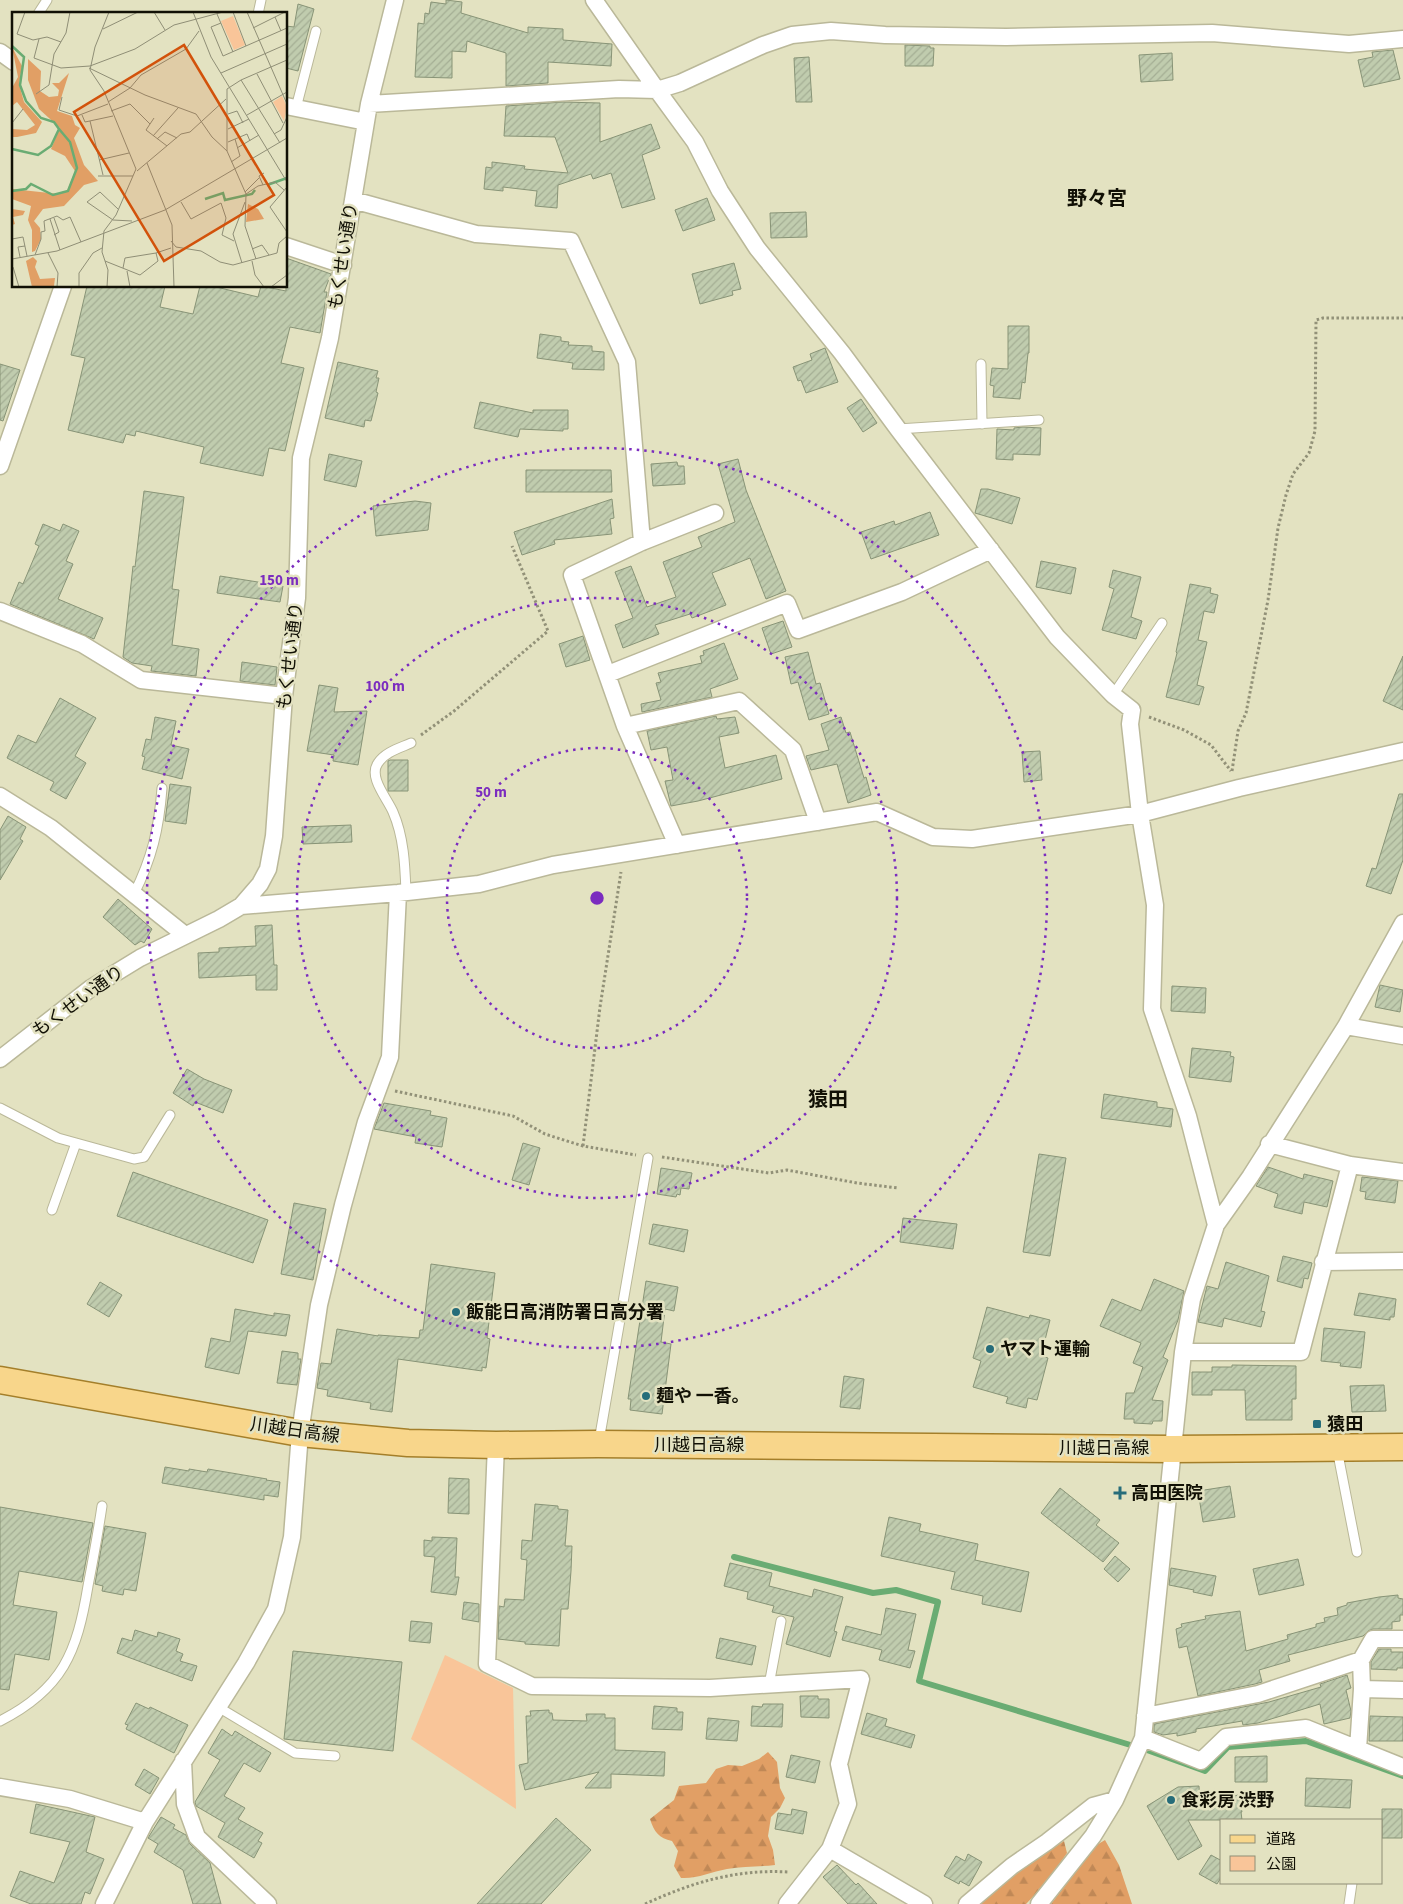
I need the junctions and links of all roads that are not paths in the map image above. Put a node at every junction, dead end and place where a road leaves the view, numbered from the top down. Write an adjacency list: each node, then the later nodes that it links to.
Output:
1 (47, 0): 4 (lane)
2 (395, 0): 8 (street, もくせい通り)
3 (594, 0): 7 (street)
4 (39, 12)
5 (316, 31): 9 (lane)
6 (1403, 39): 7 (street)
7 (657, 90): 8 (street); 18 (street)
8 (369, 104): 10 (street, もくせい通り)
9 (291, 107): 10 (street)
10 (366, 122): 11 (street, もくせい通り)
11 (353, 200): 13 (street, もくせい通り); 21 (street)
12 (288, 247): 13 (street)
13 (343, 265): 27 (street, もくせい通り)
14 (62, 288): 19 (street)
15 (981, 364): 17 (lane)
16 (1039, 420): 17 (lane)
17 (982, 424): 18 (lane)
18 (898, 429): 22 (street)
19 (0, 466)
20 (715, 513): 21 (street)
21 (642, 542): 25 (street)
22 (991, 550): 25 (street); 26 (street)
23 (0, 611): 27 (street)
24 (1162, 623): 26 (lane)
25 (608, 674): 28 (street)
26 (1113, 695): 33 (street)
27 (284, 696): 38 (street, もくせい通り)
28 (625, 726): 34 (street); 35 (street)
29 (411, 743): 36 (lane)
30 (1403, 751): 33 (street)
31 (162, 788): 37 (lane)
32 (0, 796): 37 (street)
33 (1140, 814): 34 (street); 52 (street)
34 (818, 822): 35 (street)
35 (677, 845): 36 (street)
36 (402, 893): 38 (street); 57 (street)
37 (134, 894): 40 (street)
38 (241, 906): 40 (street, もくせい通り)
39 (1403, 923): 41 (street)
40 (185, 935): 43 (street, もくせい通り)
41 (1346, 1026): 42 (street); 47 (street)
42 (1403, 1036)
43 (0, 1059)
44 (0, 1108): 46 (lane)
45 (170, 1115): 46 (lane)
46 (76, 1143): 51 (lane)
47 (1269, 1144): 49 (street); 52 (street)
48 (648, 1158): 58 (lane)
49 (1350, 1165): 50 (street); 54 (street)
50 (1403, 1172)
51 (52, 1210)
52 (1216, 1226): 55 (street)
53 (1403, 1260): 54 (street)
54 (1323, 1262): 55 (street)
55 (1183, 1352): 62 (street)
56 (0, 1380): 57 (main road, 川越日高線)
57 (300, 1433): 59 (main road, 川越日高線); 71 (street)
58 (598, 1444): 59 (main road, 川越日高線); 62 (main road, 川越日高線)
59 (496, 1445): 68 (street)
60 (1403, 1447): 61 (main road, 川越日高線)
61 (1337, 1448): 62 (main road, 川越日高線); 64 (lane)
62 (1172, 1449): 72 (street)
63 (102, 1506): 73 (lane)
64 (1357, 1552)
65 (781, 1620): 68 (lane)
66 (1403, 1639): 67 (street)
67 (1361, 1660): 69 (street); 72 (street)
68 (769, 1685): 82 (street)
69 (1362, 1689): 70 (street); 75 (street)
70 (1403, 1690)
71 (218, 1707): 76 (lane); 77 (street)
72 (1145, 1716): 74 (street)
73 (0, 1721)
74 (1143, 1738): 75 (street); 80 (street)
75 (1358, 1749): 78 (street)
76 (335, 1756)
77 (183, 1761): 81 (street); 85 (street)
78 (1403, 1767)
79 (0, 1787): 81 (street)
80 (1115, 1800): 88 (street); 89 (street)
81 (145, 1822): 84 (street)
82 (830, 1849): 86 (street); 87 (street)
83 (1352, 1884): 90 (lane)
84 (104, 1904)
85 (268, 1904)
86 (787, 1904)
87 (924, 1904)
88 (966, 1904)
89 (1039, 1904)
90 (1348, 1904)

